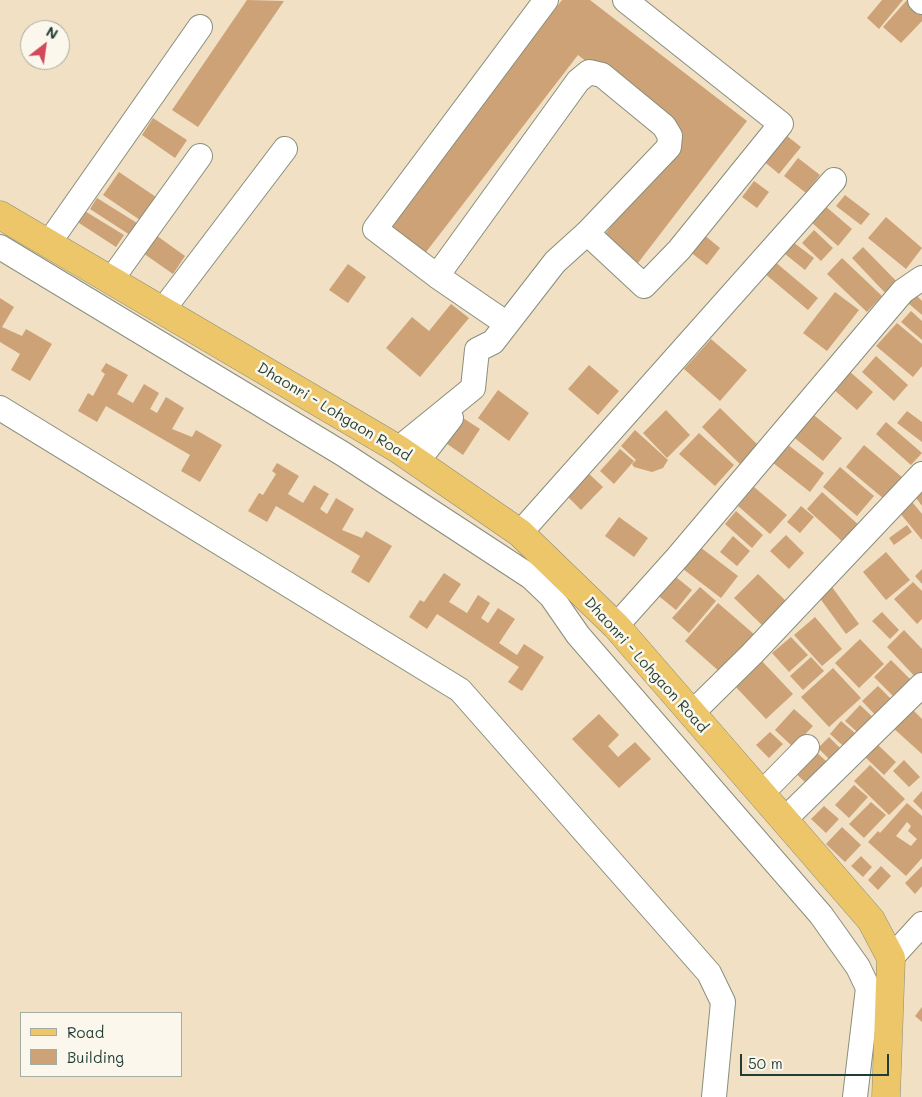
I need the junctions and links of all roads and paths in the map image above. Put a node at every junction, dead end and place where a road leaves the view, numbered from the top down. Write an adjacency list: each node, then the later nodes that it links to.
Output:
1 (546, 0): 11 (street)
2 (625, 0): 8 (street)
3 (200, 27): 9 (street)
4 (285, 149): 14 (street)
5 (200, 156): 13 (street)
6 (834, 180): 19 (street)
7 (0, 215): 9 (main road, Dhaonri - Lohgaon Road)
8 (587, 233): 11 (street); 15 (street)
9 (48, 244): 13 (main road, Dhaonri - Lohgaon Road)
10 (0, 247): 29 (street)
11 (437, 276): 15 (street)
12 (922, 278): 20 (street)
13 (111, 280): 14 (main road, Dhaonri - Lohgaon Road)
14 (162, 311): 17 (main road, Dhaonri - Lohgaon Road)
15 (500, 333): 17 (street)
16 (0, 408): 28 (street)
17 (408, 455): 19 (main road, Dhaonri - Lohgaon Road)
18 (922, 474): 22 (street)
19 (520, 533): 20 (main road, Dhaonri - Lohgaon Road)
20 (616, 626): 22 (main road, Dhaonri - Lohgaon Road)
21 (922, 685): 25 (street)
22 (691, 714): 24 (main road, Dhaonri - Lohgaon Road)
23 (807, 747): 24 (street)
24 (761, 794): 25 (main road, Dhaonri - Lohgaon Road)
25 (784, 820): 27 (main road, Dhaonri - Lohgaon Road)
26 (922, 924): 27 (street)
27 (891, 958): 30 (main road, Dhaonri - Lohgaon Road)
28 (714, 1097)
29 (855, 1097)
30 (886, 1097)

